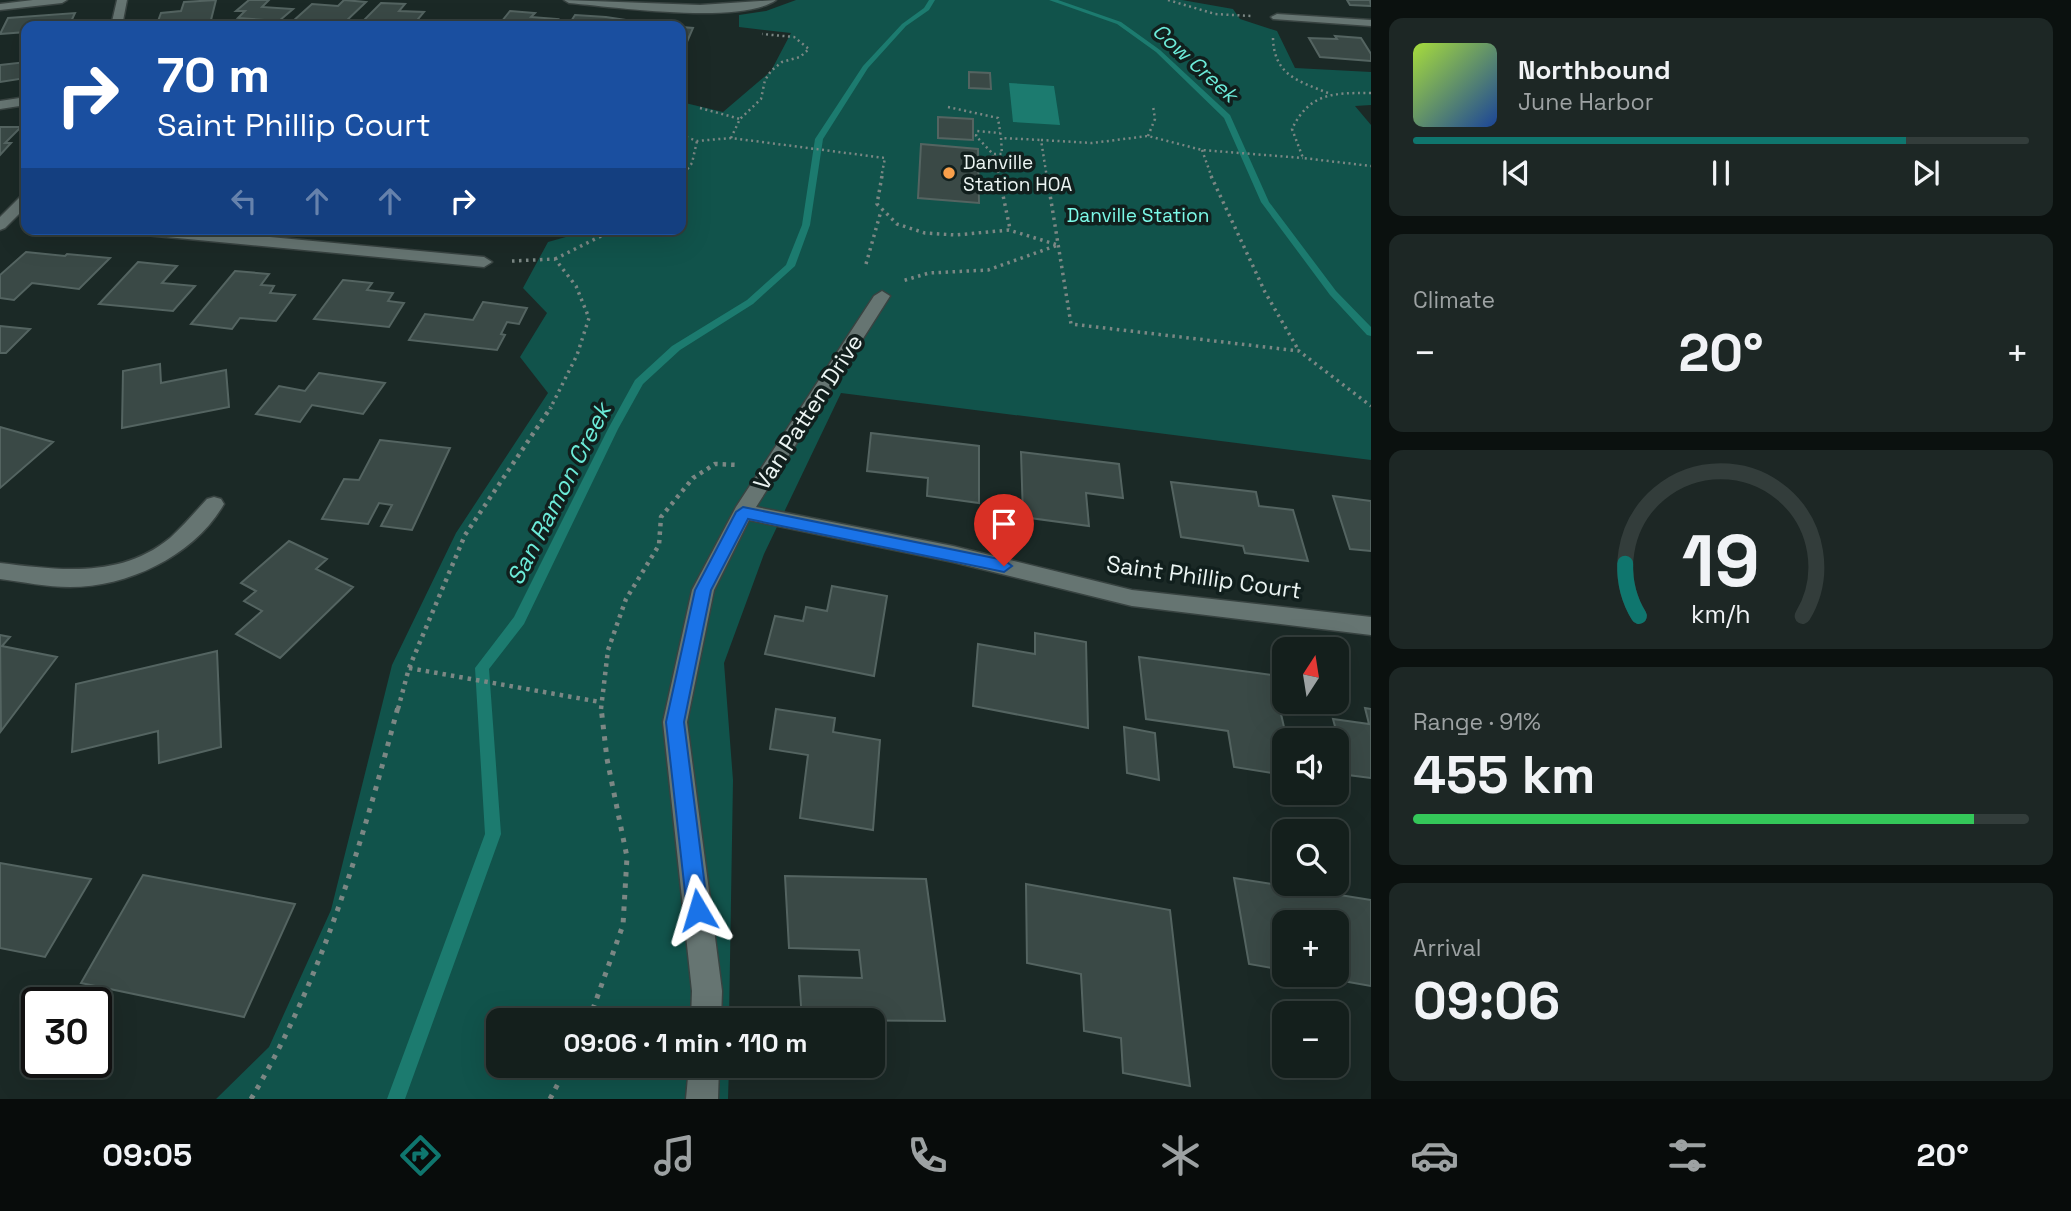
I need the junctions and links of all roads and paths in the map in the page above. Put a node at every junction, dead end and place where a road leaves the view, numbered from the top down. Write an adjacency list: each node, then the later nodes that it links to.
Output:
1 (62, 0): 6 (street)
2 (122, 0): 8 (street)
3 (569, 0): 4 (street)
4 (771, 0)
5 (1168, 0): 7 (path)
6 (0, 7)
7 (1278, 17): 9 (street); 11 (path)
8 (117, 21)
9 (1371, 23)
10 (762, 34): 18 (path)
11 (1328, 93): 12 (path); 28 (path)
12 (1371, 93)
13 (21, 102): 14 (street)
14 (0, 105)
15 (1153, 106): 20 (path)
16 (948, 107): 19 (path)
17 (700, 108): 18 (path)
18 (740, 119): 22 (path)
19 (1000, 133): 23 (path); 27 (path)
20 (1148, 136): 25 (path); 26 (path)
21 (686, 137): 24 (path)
22 (731, 138): 24 (path); 32 (path)
23 (1001, 138): 25 (path); 27 (path)
24 (697, 141): 30 (path)
25 (1041, 141): 37 (path)
26 (1202, 150): 28 (path); 42 (path)
27 (994, 154): 34 (path)
28 (1303, 158): 29 (path)
29 (1371, 166)
30 (686, 171)
31 (21, 204): 33 (street)
32 (881, 211): 34 (path); 40 (path)
33 (5, 221)
34 (1010, 229): 37 (path)
35 (198, 235): 39 (street)
36 (603, 235): 38 (path)
37 (1058, 245): 41 (path); 42 (path)
38 (555, 259): 39 (path); 49 (path)
39 (484, 262)
40 (866, 264)
41 (882, 296): 44 (street, Van Patten Drive)
42 (1299, 351): 43 (path)
43 (1371, 406)
44 (771, 471): 46 (street, Van Patten Drive); 50 (path)
45 (214, 504): 47 (street)
46 (743, 512): 48 (street, Saint Phillip Court); 52 (street, Van Patten Drive)
47 (0, 571)
48 (1371, 626)
49 (409, 668): 50 (path); 55 (path)
50 (600, 702): 51 (path)
51 (593, 1008)
52 (706, 1008)
53 (561, 1078): 56 (path)
54 (703, 1078): 57 (street)
55 (251, 1099)
56 (550, 1099)
57 (702, 1099)

